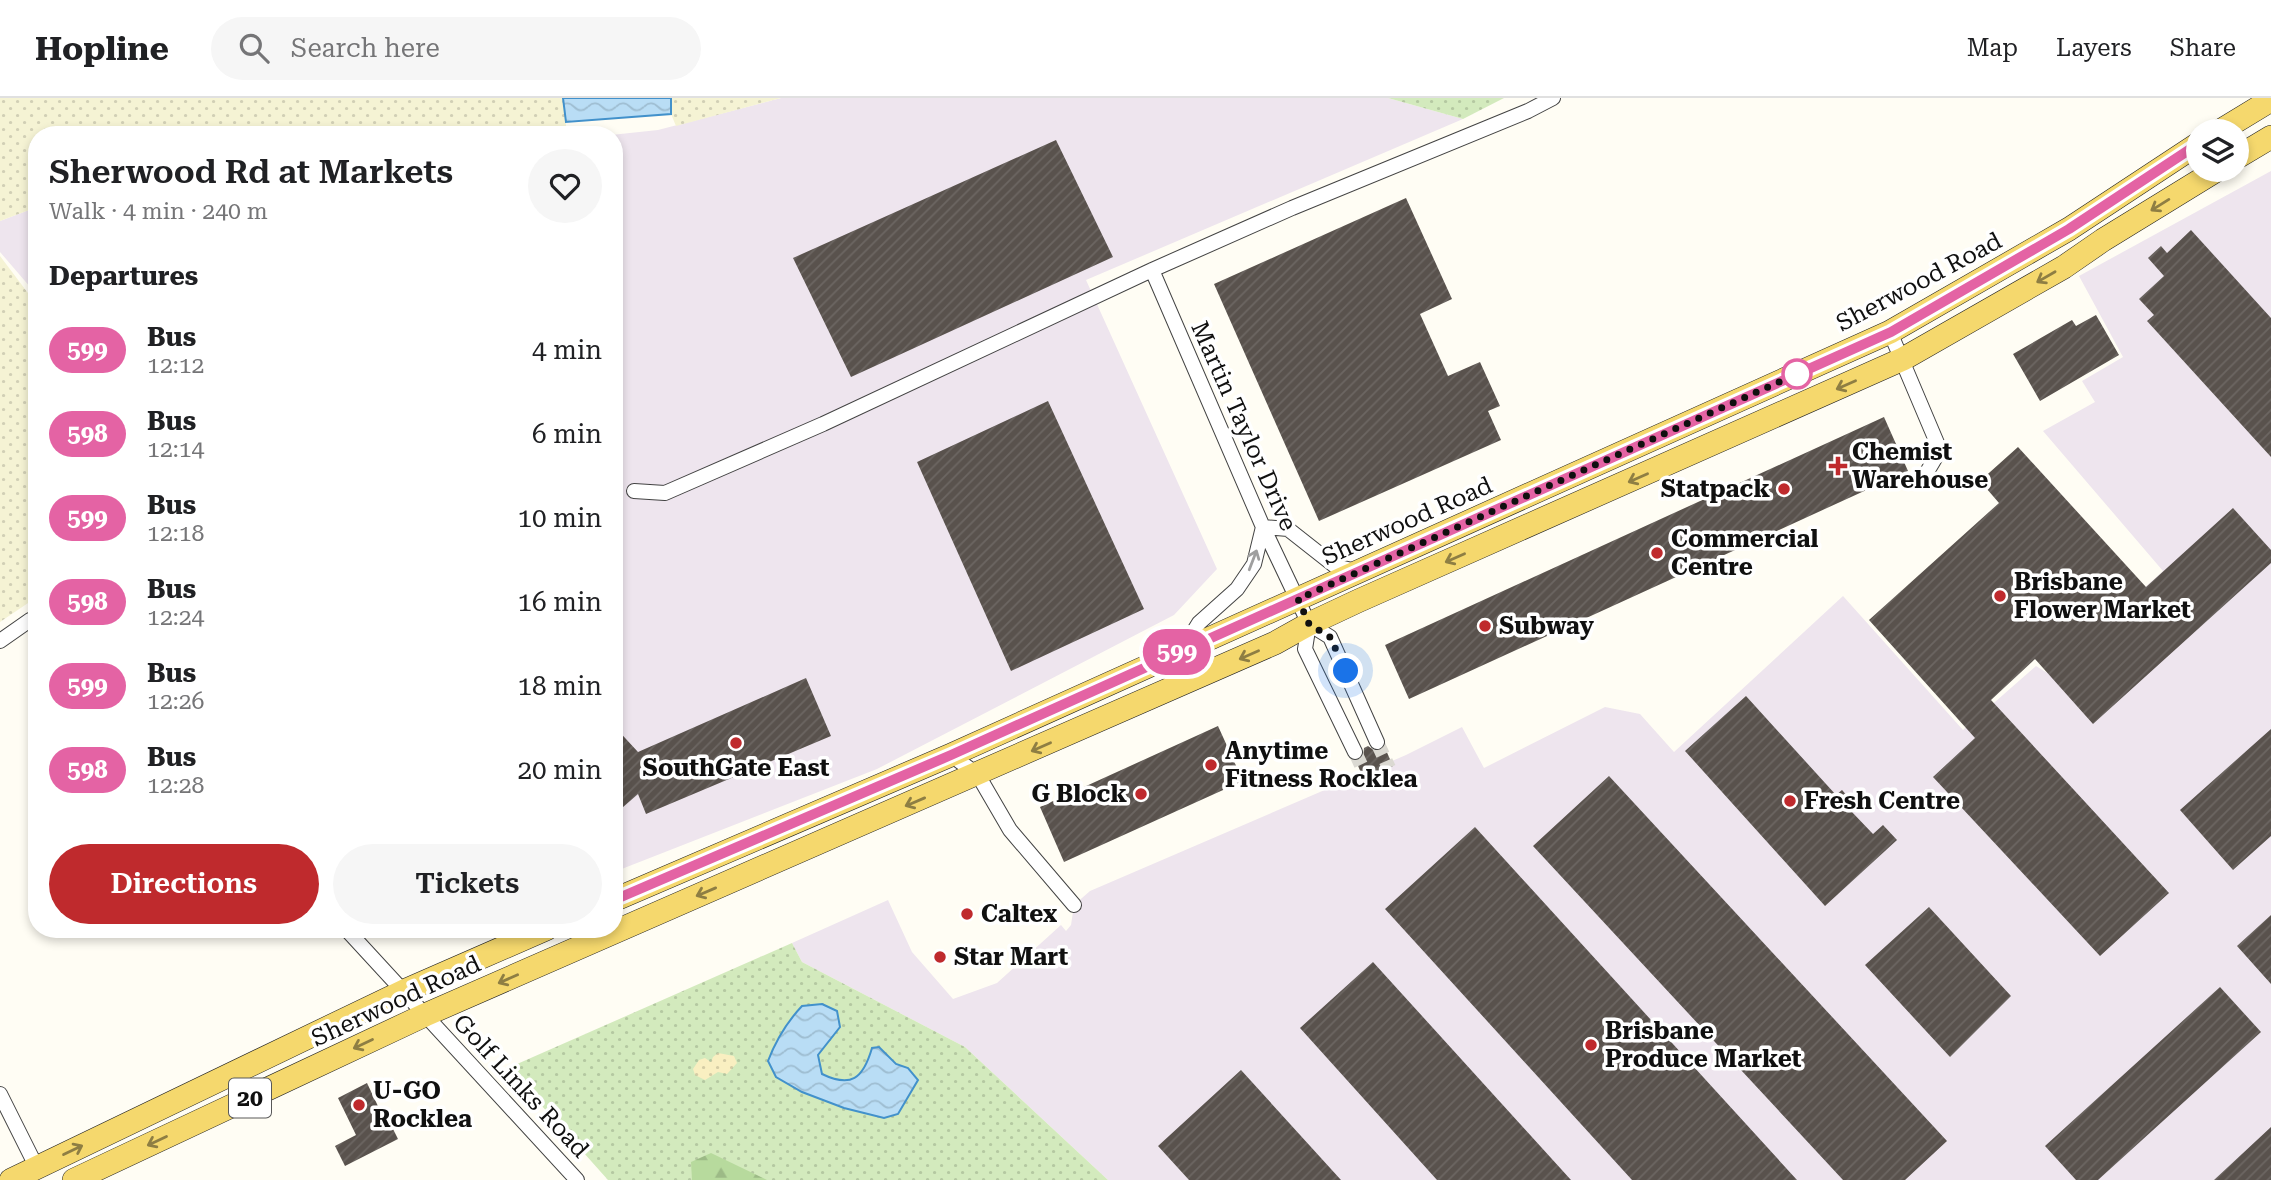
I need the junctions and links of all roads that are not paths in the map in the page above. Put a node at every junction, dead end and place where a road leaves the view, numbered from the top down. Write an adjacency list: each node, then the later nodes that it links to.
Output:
1 (1553, 98): 8 (street)
2 (2271, 100): 3 (main road)
3 (2240, 119)
4 (2271, 136): 5 (main road)
5 (2249, 150)
6 (2186, 153): 9 (main road, Sherwood Road)
7 (2197, 182): 10 (main road, Sherwood Road / 20, one-way to 10)
8 (1152, 270): 12 (street); 13 (street, Martin Taylor Drive)
9 (1891, 332): 10 (street); 14 (main road, Sherwood Road)
10 (1903, 359): 11 (street); 17 (main road, Sherwood Road / 20, one-way to 17)
11 (1924, 477)
12 (635, 491)
13 (1263, 527): 14 (street); 15 (street, Martin Taylor Drive); 19 (street, one-way to 13)
14 (1359, 571): 15 (main road, Sherwood Road)
15 (1298, 599): 17 (street, Martin Taylor Drive); 19 (main road, Sherwood Road)
16 (28, 621): 18 (street)
17 (1309, 624): 20 (street); 21 (street); 23 (main road, Sherwood Road / 20, one-way to 23)
18 (0, 641)
19 (1182, 650): 22 (main road, Sherwood Road)
20 (1377, 742)
21 (1355, 752)
22 (951, 755): 23 (street); 24 (main road, Sherwood Road)
23 (978, 775): 25 (street); 26 (main road, Sherwood Road / 20, one-way to 26)
24 (623, 896)
25 (1073, 905)
26 (623, 929)
27 (354, 938): 30 (street, Golf Links Road)
28 (525, 938): 30 (main road, Sherwood Road / 20)
29 (602, 938): 31 (main road, Sherwood Road / 20, one-way to 31)
30 (404, 991): 31 (street, Golf Links Road); 33 (main road, Sherwood Road / 20, one-way to 30)
31 (425, 1015): 35 (main road, Sherwood Road / 20, one-way to 35); 36 (street, Golf Links Road)
32 (0, 1094): 33 (street)
33 (37, 1168): 34 (main road, Sherwood Road / 20)
34 (11, 1180)
35 (74, 1180)
36 (577, 1180)

